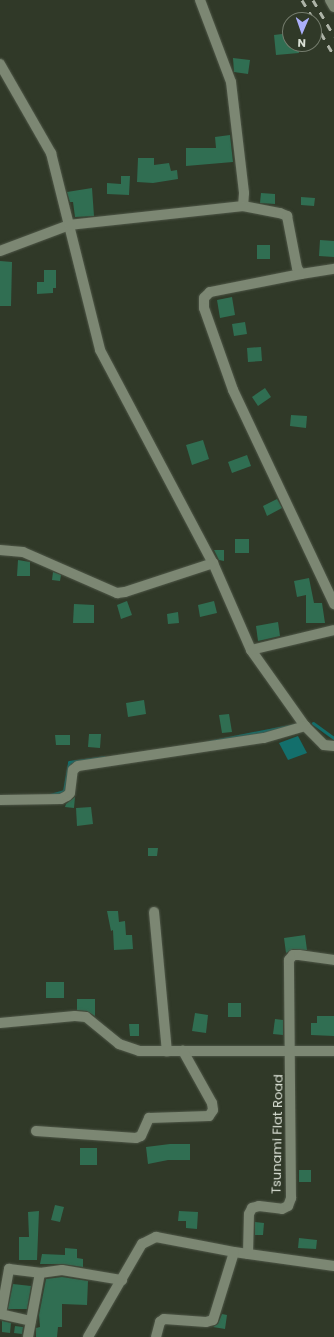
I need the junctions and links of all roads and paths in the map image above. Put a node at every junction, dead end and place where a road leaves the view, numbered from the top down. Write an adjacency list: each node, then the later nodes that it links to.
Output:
1 (200, 0): 3 (street)
2 (0, 64): 4 (street)
3 (243, 206): 4 (street); 7 (street)
4 (68, 224): 5 (street); 9 (street)
5 (0, 251)
6 (334, 269): 7 (street)
7 (301, 274): 10 (street)
8 (0, 550): 9 (street)
9 (212, 563): 12 (street)
10 (334, 604)
11 (334, 630): 12 (street)
12 (250, 650): 13 (street)
13 (305, 726): 14 (street); 15 (street)
14 (334, 746)
15 (0, 800)
16 (154, 912): 19 (street)
17 (334, 960): 21 (street)
18 (0, 1023): 19 (street)
19 (167, 1051): 20 (street)
20 (183, 1051): 21 (street); 23 (street)
21 (292, 1051): 22 (street); 25 (street, Tsunami Flat Road)
22 (334, 1051)
23 (36, 1131)
24 (234, 1252): 25 (street); 28 (street); 32 (street)
25 (248, 1254): 26 (street)
26 (334, 1266)
27 (40, 1273): 28 (street); 29 (street); 29 (street)
28 (122, 1280): 31 (street)
29 (31, 1321): 30 (street)
30 (28, 1337)
31 (88, 1337)
32 (156, 1337)

